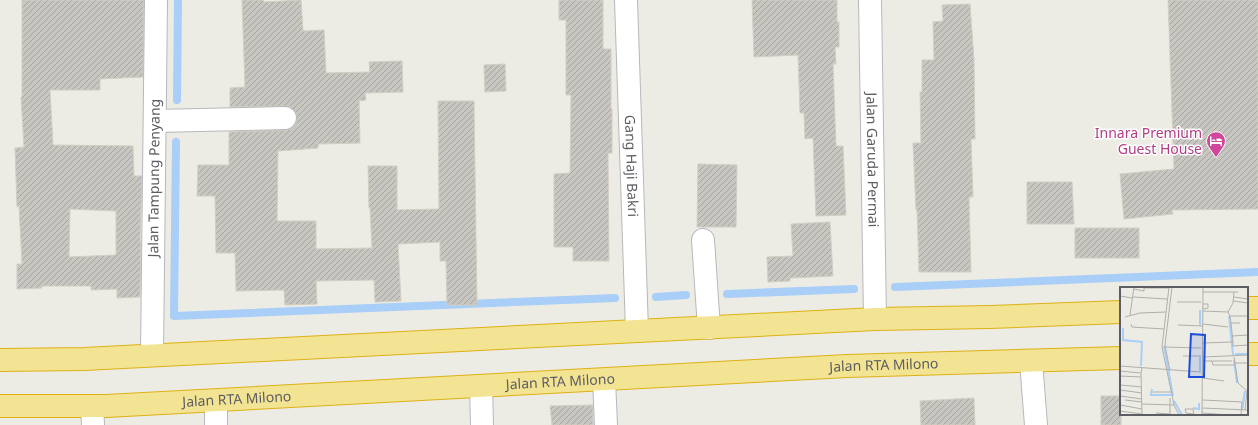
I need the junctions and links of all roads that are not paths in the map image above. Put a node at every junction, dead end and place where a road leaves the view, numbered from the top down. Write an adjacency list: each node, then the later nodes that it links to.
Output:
1 (156, 0): 5 (street, Jalan Tampung Penyang)
2 (626, 0): 10 (street, Gang Haji Bakri)
3 (870, 0): 8 (street, Jalan Garuda Permai)
4 (285, 118): 5 (street)
5 (155, 121): 11 (street, Jalan Tampung Penyang)
6 (703, 240): 9 (street)
7 (1120, 312): 8 (highway)
8 (875, 319): 9 (highway)
9 (709, 328): 10 (highway)
10 (637, 331): 11 (highway)
11 (152, 355): 13 (highway)
12 (1120, 358): 14 (highway, Jalan RTA Milono)
13 (0, 360)
14 (1031, 361): 15 (highway, Jalan RTA Milono); 23 (street)
15 (604, 380): 16 (highway, Jalan RTA Milono); 22 (street)
16 (481, 386): 17 (highway, Jalan RTA Milono); 21 (street)
17 (216, 401): 19 (highway, Jalan RTA Milono); 20 (street)
18 (0, 406): 19 (highway, Jalan RTA Milono)
19 (92, 416)
20 (216, 425)
21 (482, 425)
22 (606, 425)
23 (1036, 425)

